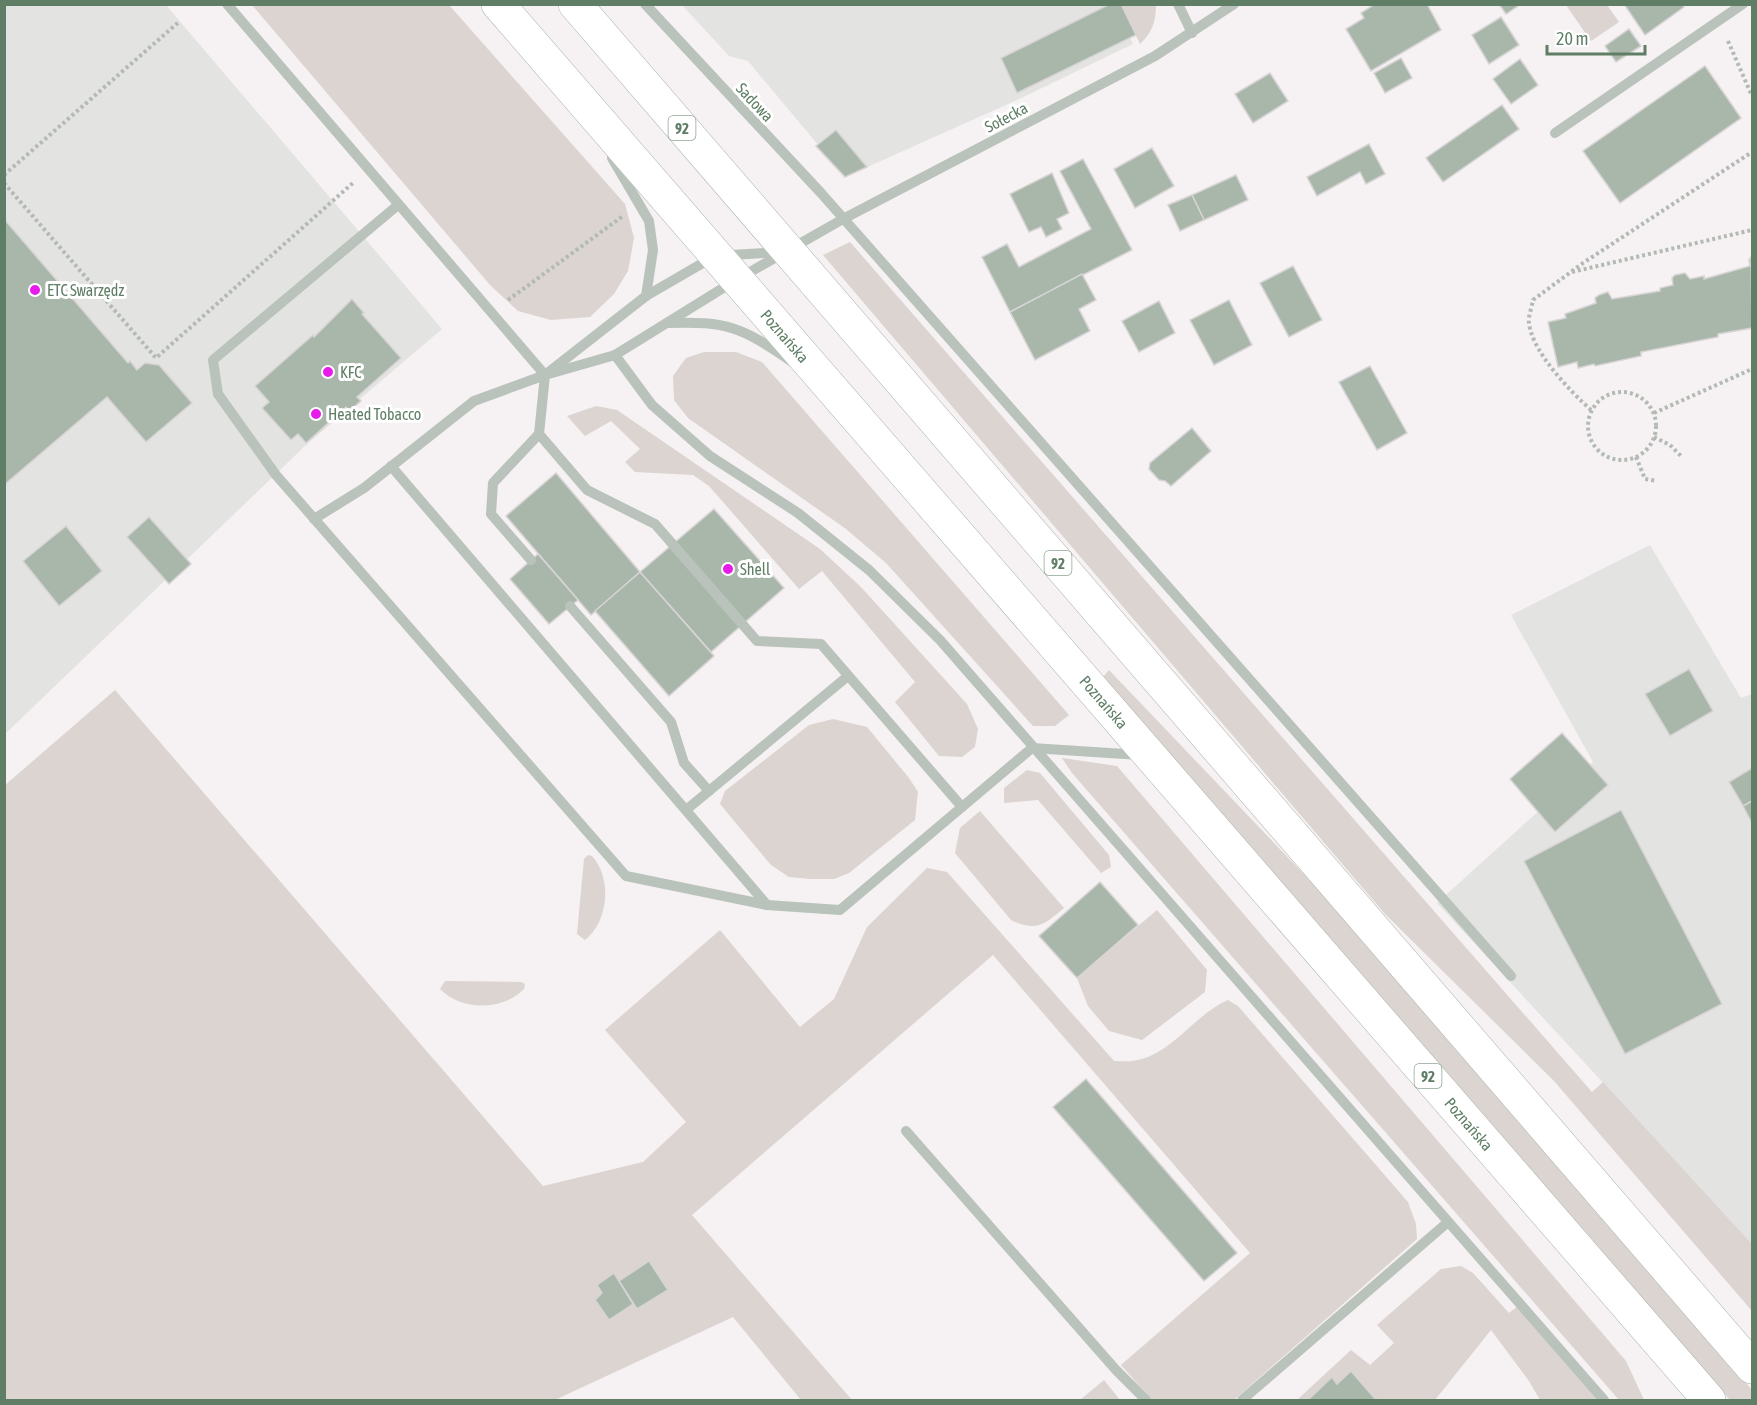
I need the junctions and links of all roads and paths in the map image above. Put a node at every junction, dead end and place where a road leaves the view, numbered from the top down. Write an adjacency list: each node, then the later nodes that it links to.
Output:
1 (227, 4): 15 (street)
2 (498, 4): 11 (main road, Poznańska / 92)
3 (575, 4): 21 (main road, 92)
4 (645, 4): 19 (street, Sadowa)
5 (1178, 4): 10 (street)
6 (1234, 4): 10 (street, Sołecka)
7 (1743, 4): 9 (street)
8 (180, 21): 16 (path)
9 (1719, 21): 12 (path); 13 (street)
10 (1192, 33): 19 (street, Sołecka)
11 (570, 88): 22 (main road, Poznańska / 92); 24 (street)
12 (1752, 96)
13 (1555, 133)
14 (1752, 152): 23 (path)
15 (368, 170): 17 (path); 18 (street)
16 (4, 175)
17 (4, 183)
18 (398, 206): 28 (street); 38 (street)
19 (843, 219): 21 (street, Sołecka); 48 (street, Sadowa)
20 (1752, 230): 23 (path)
21 (789, 251): 22 (street); 22 (street, Sołecka); 51 (main road, 92)
22 (725, 268): 24 (street); 25 (street); 29 (main road, Poznańska / 92)
23 (1569, 273): 30 (path)
24 (646, 296): 28 (street)
25 (667, 323): 26 (street); 29 (street)
26 (615, 355): 28 (street); 42 (street)
27 (1752, 369): 31 (path)
28 (545, 375): 32 (street); 36 (street)
29 (831, 390): 43 (main road, Poznańska / 92)
30 (1591, 410): 31 (path); 34 (path)
31 (1654, 413): 33 (path)
32 (538, 434): 39 (street); 41 (street)
33 (1654, 437): 34 (path); 35 (path)
34 (1636, 457): 37 (path)
35 (1682, 458)
36 (391, 466): 38 (street); 46 (street)
37 (1657, 481)
38 (314, 519): 47 (street)
39 (531, 560)
40 (570, 606): 44 (street)
41 (848, 676): 44 (street); 45 (street)
42 (1032, 748): 43 (street); 45 (street); 50 (street)
43 (1151, 756): 55 (main road, Poznańska / 92)
44 (709, 791): 46 (street)
45 (962, 807): 47 (street)
46 (686, 810): 47 (street)
47 (767, 905)
48 (1511, 976)
49 (906, 1131): 52 (street)
50 (1448, 1222): 53 (street); 54 (street)
51 (1752, 1367)
52 (1146, 1401)
53 (1242, 1401)
54 (1604, 1401)
55 (1709, 1401)

